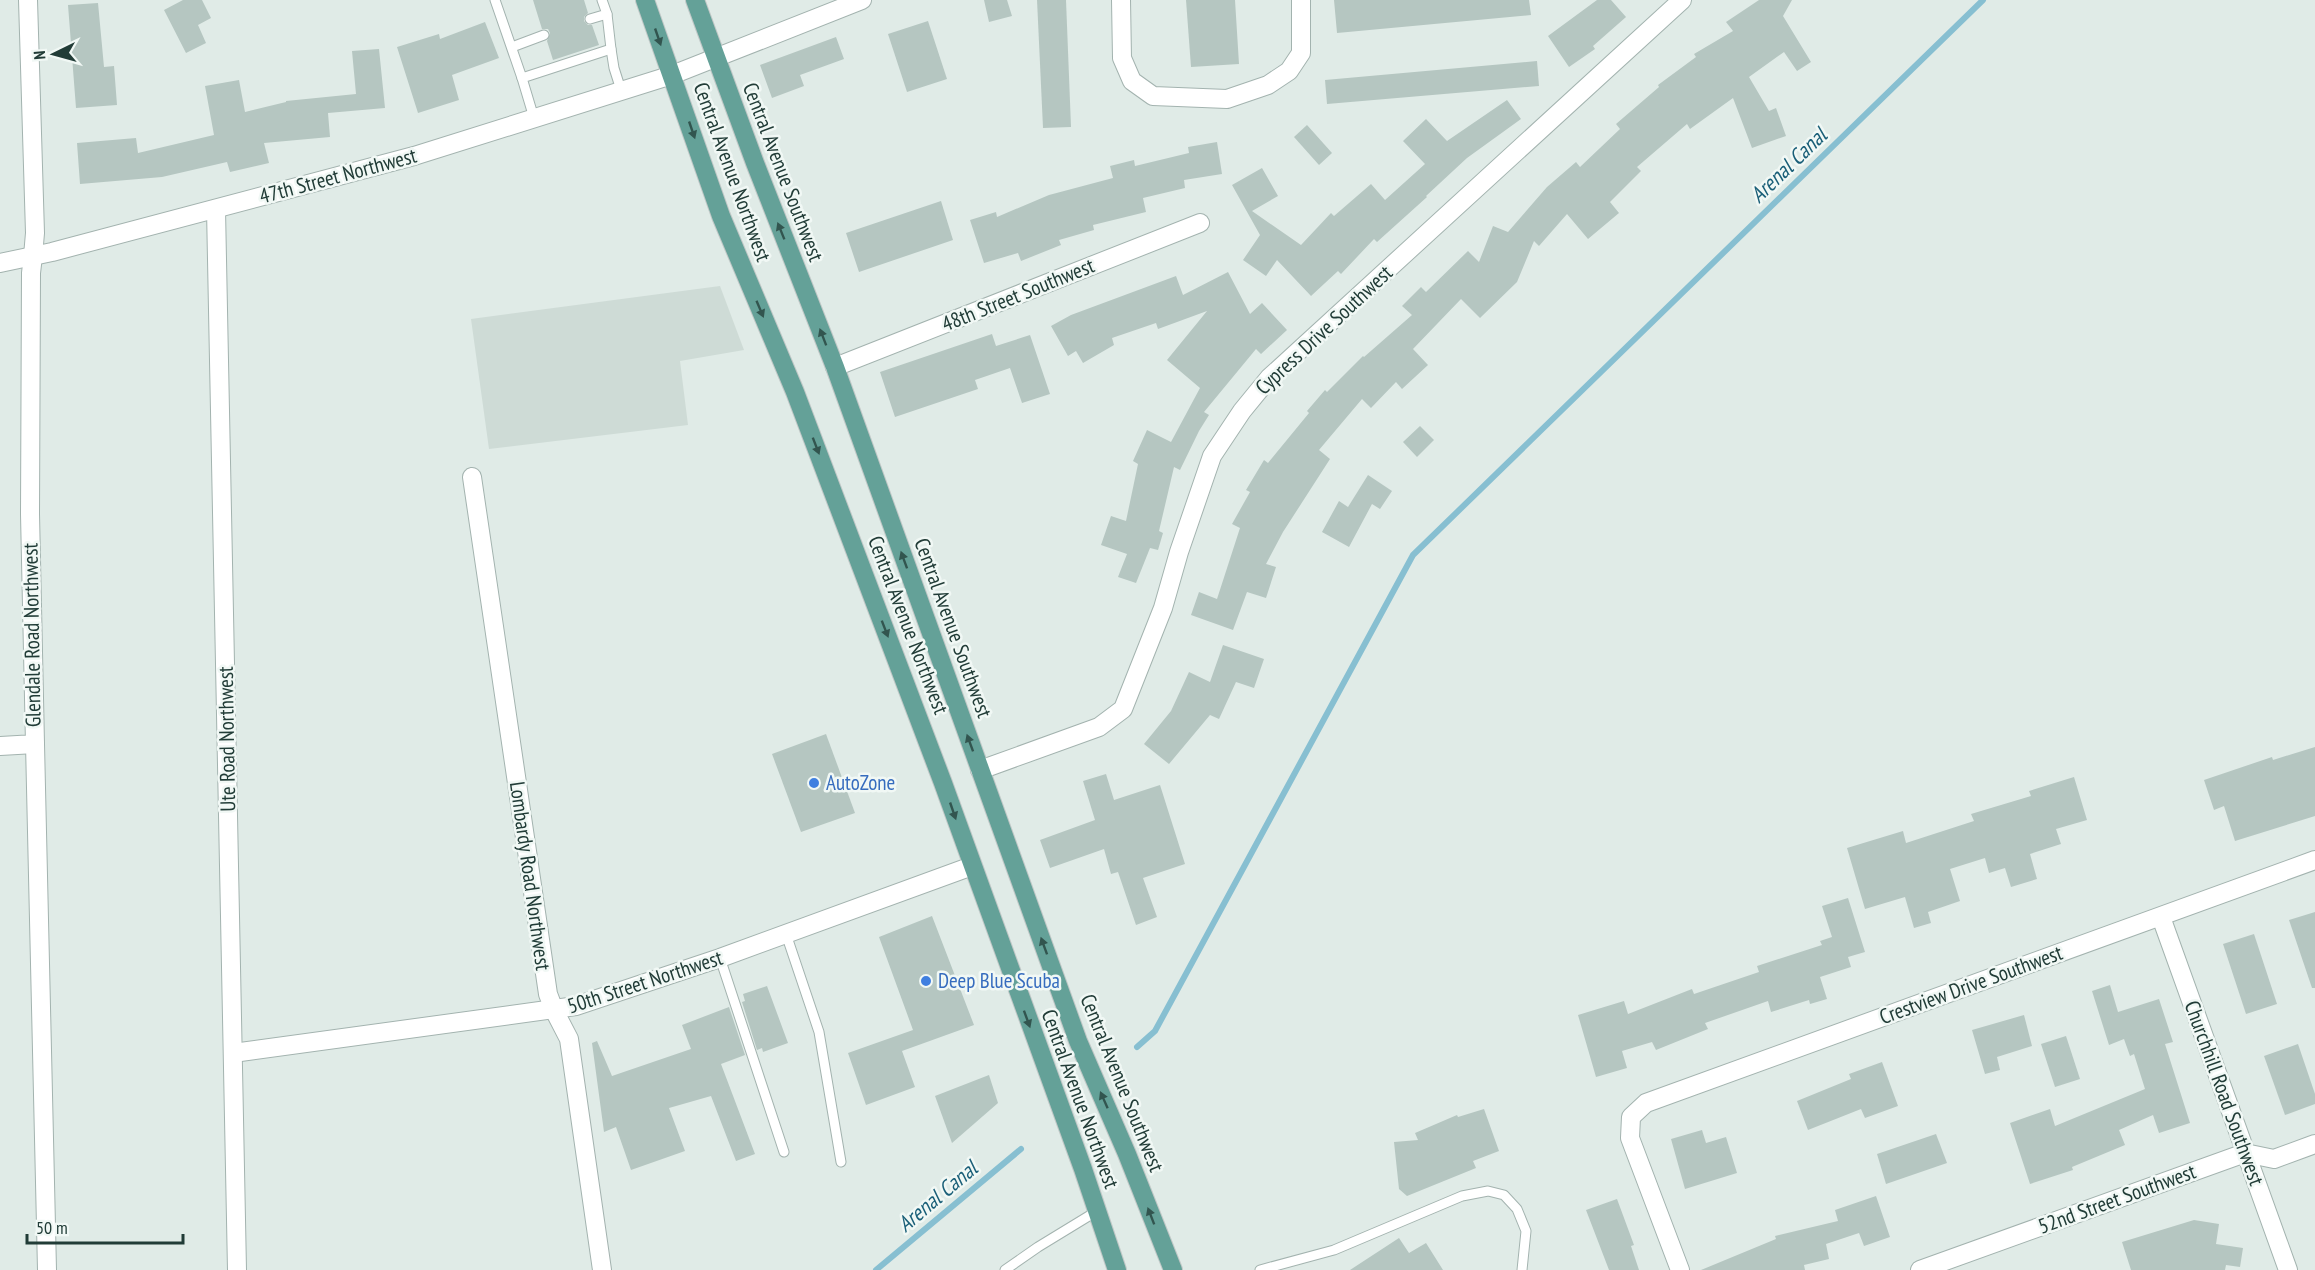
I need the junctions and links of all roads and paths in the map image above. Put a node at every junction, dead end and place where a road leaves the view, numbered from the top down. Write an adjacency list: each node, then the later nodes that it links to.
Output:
1 (28, 0): 22 (street, Glendale Road Northwest)
2 (495, 0): 13 (lane)
3 (602, 0): 10 (lane)
4 (645, 0): 16 (main road, Central Avenue Northwest, one-way to 16)
5 (694, 0): 15 (main road, Central Avenue Southwest)
6 (862, 0): 15 (street, 47th Street Northwest)
7 (1121, 0): 8 (street)
8 (1301, 0)
9 (1682, 0): 28 (street, Cypress Drive Southwest)
10 (607, 14): 11 (lane); 14 (lane)
11 (590, 19)
12 (544, 35): 13 (lane)
13 (512, 47): 17 (lane)
14 (611, 49): 17 (lane); 18 (lane)
15 (716, 58): 16 (street, 47th Street Northwest); 24 (main road, Central Avenue Southwest, one-way to 15)
16 (672, 75): 18 (street, 47th Street Northwest); 30 (main road, Central Avenue Northwest, one-way to 30)
17 (522, 78): 19 (lane)
18 (621, 90): 19 (street, 47th Street Northwest)
19 (534, 118): 20 (street, 47th Street Northwest)
20 (216, 209): 22 (street, 47th Street Northwest); 35 (street, Ute Road Northwest)
21 (1200, 223): 24 (street, 48th Street Southwest)
22 (33, 256): 23 (street, 47th Street Northwest); 26 (street, Glendale Road Northwest)
23 (0, 263)
24 (835, 367): 28 (main road, Central Avenue Southwest, one-way to 24)
25 (472, 477): 34 (street, Lombardy Road Northwest)
26 (35, 744): 27 (street); 41 (street, Glendale Road Northwest)
27 (0, 746)
28 (980, 770): 46 (main road, Central Avenue Southwest, one-way to 28)
29 (2315, 860): 31 (street, Crestview Drive Southwest)
30 (972, 866): 32 (street, 50th Street Northwest); 40 (main road, Central Avenue Northwest, one-way to 40)
31 (2161, 916): 38 (street, Churchhill Road Southwest); 49 (street, Crestview Drive Southwest)
32 (786, 934): 33 (street, 50th Street Northwest); 39 (lane)
33 (720, 958): 34 (street, 50th Street Northwest); 37 (lane)
34 (554, 1010): 35 (street, 50th Street Northwest); 43 (street, Lombardy Road Northwest)
35 (233, 1053): 42 (street, Ute Road Northwest)
36 (2315, 1144): 38 (street)
37 (784, 1152)
38 (2245, 1153): 50 (street, 52nd Street Southwest); 51 (street, Churchhill Road Southwest)
39 (841, 1162)
40 (1096, 1211): 44 (lane); 45 (main road, Central Avenue Northwest)
41 (47, 1270)
42 (237, 1270)
43 (602, 1270)
44 (1005, 1270)
45 (1117, 1270)
46 (1173, 1270)
47 (1260, 1270): 48 (lane)
48 (1522, 1270)
49 (1680, 1270)
50 (1920, 1270)
51 (2288, 1270)

